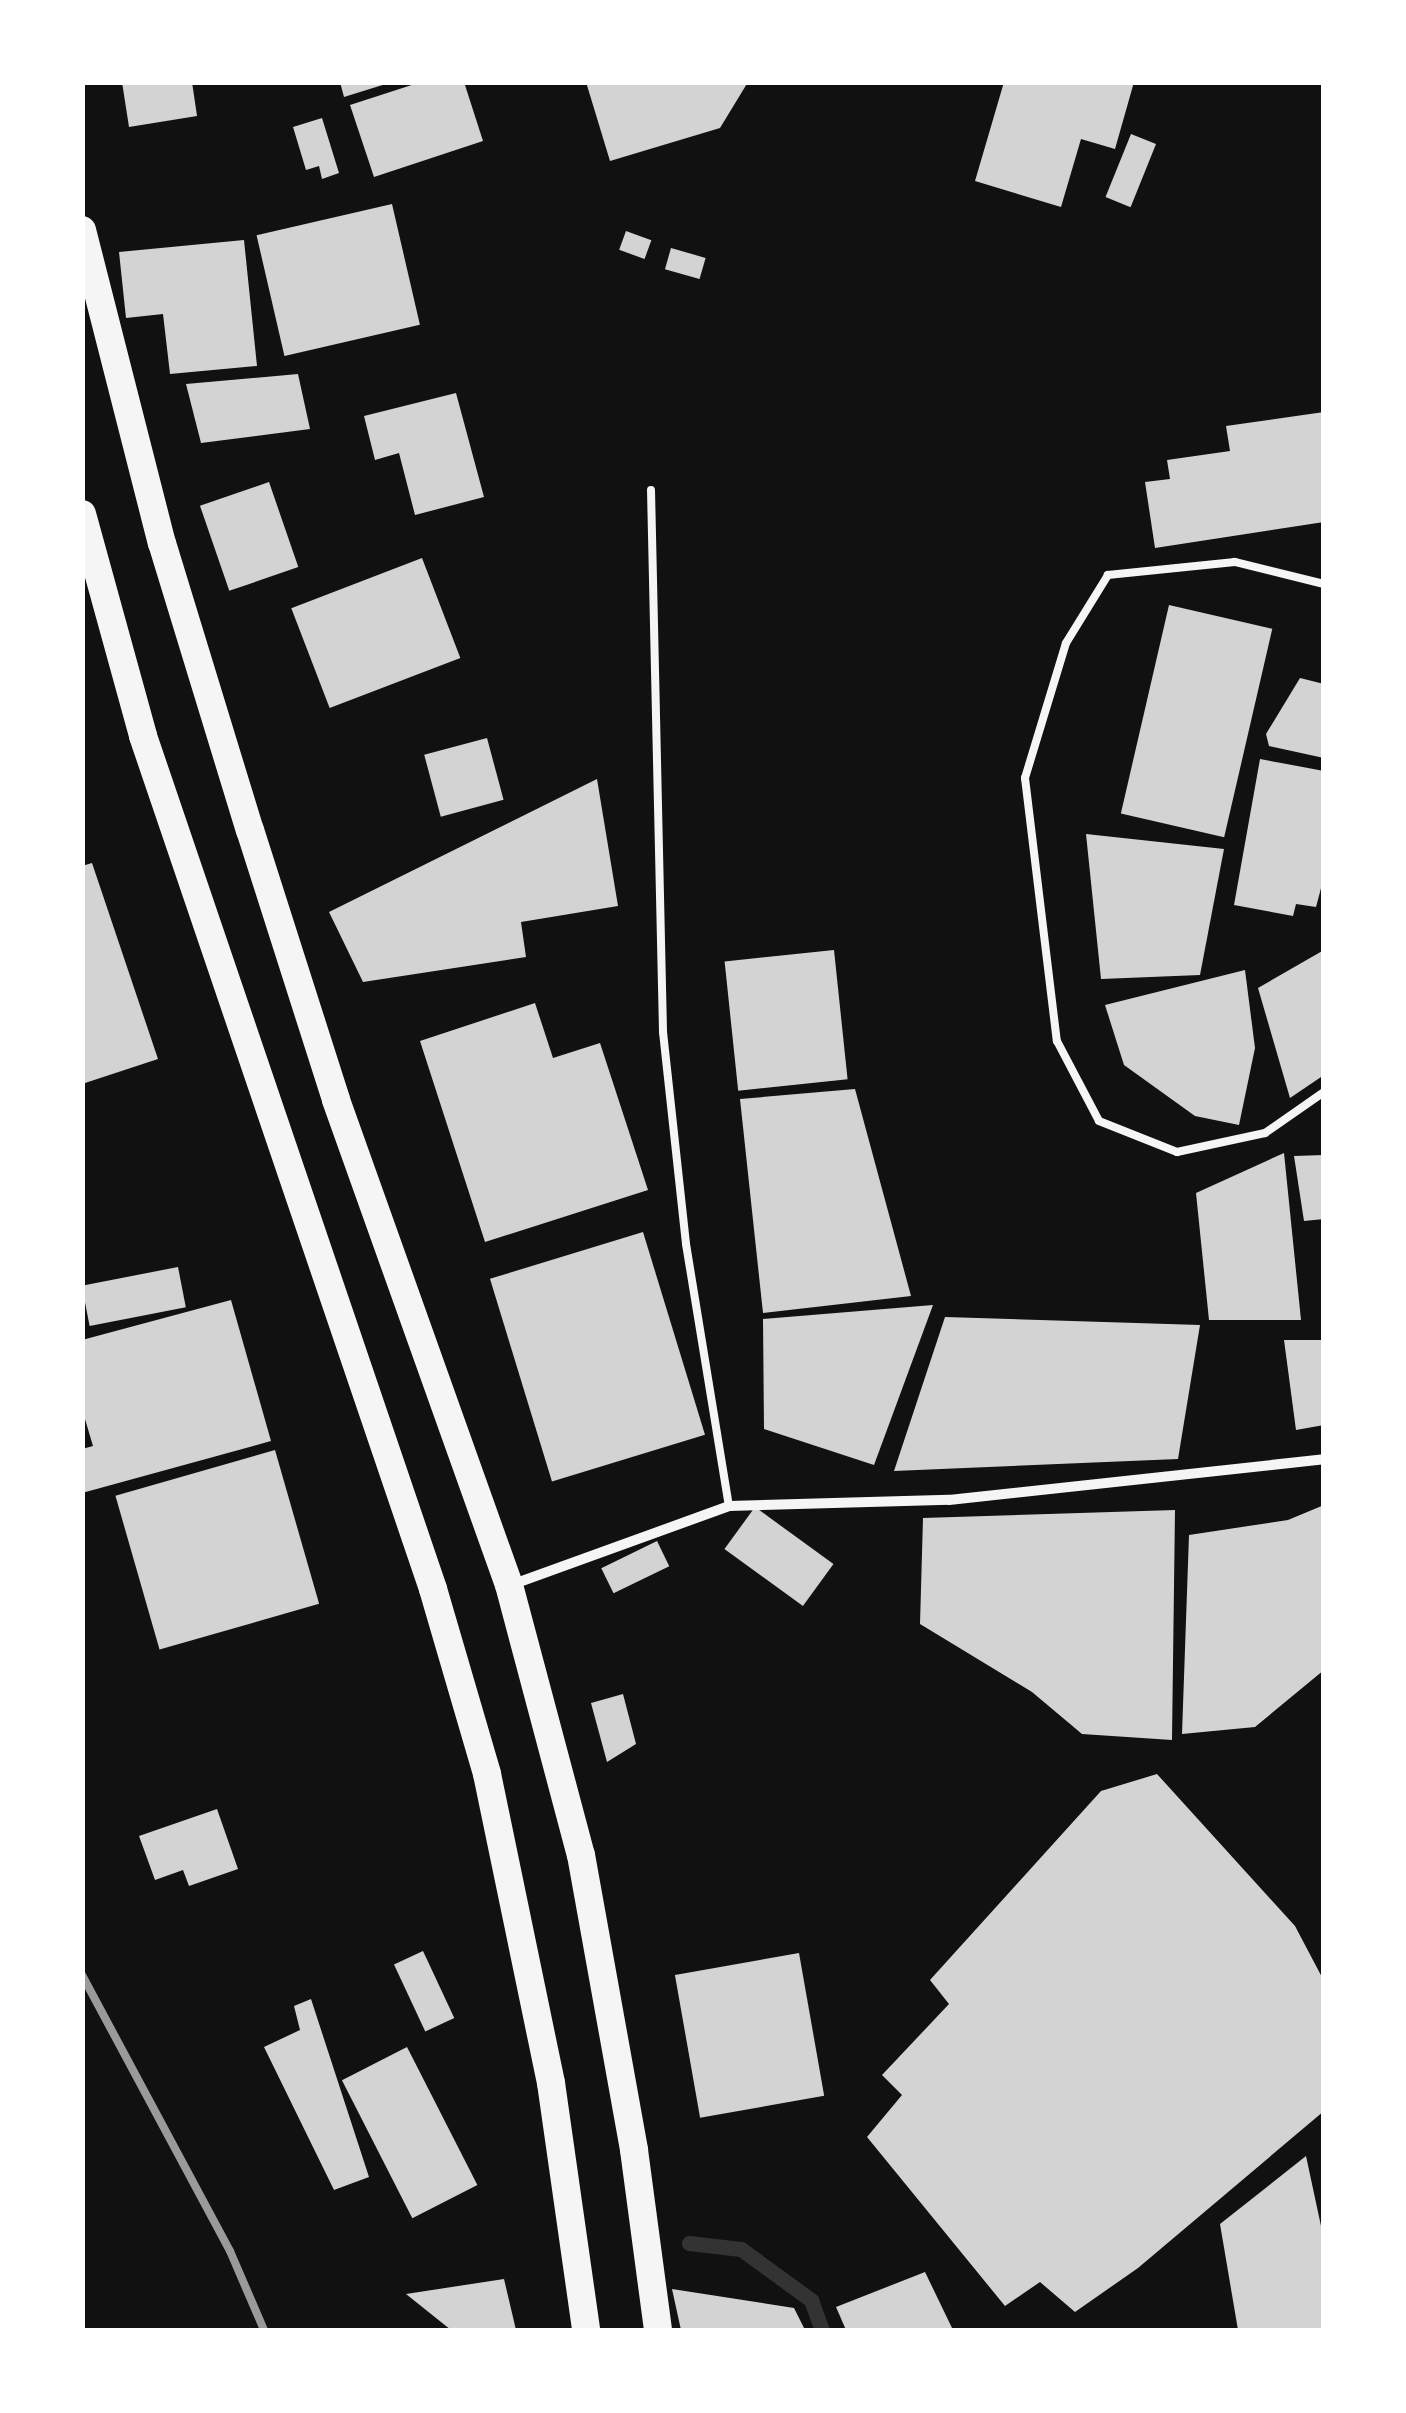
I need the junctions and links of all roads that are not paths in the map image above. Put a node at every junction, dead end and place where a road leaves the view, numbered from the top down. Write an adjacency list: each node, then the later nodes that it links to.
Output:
1 (82, 230): 8 (highway)
2 (650, 490): 7 (lane)
3 (82, 514): 9 (highway)
4 (1324, 584): 5 (lane)
5 (1324, 1092)
6 (1324, 1459): 7 (street)
7 (729, 1506): 8 (street)
8 (509, 1585): 10 (highway)
9 (586, 2330)
10 (658, 2330)

